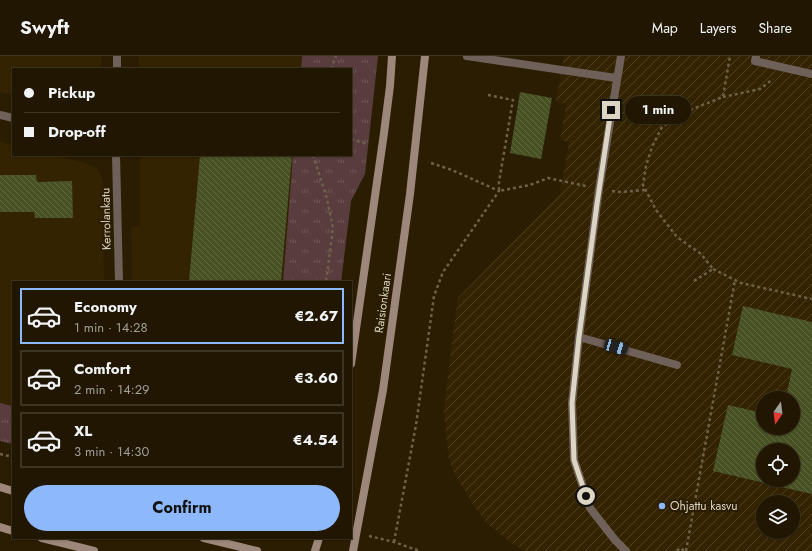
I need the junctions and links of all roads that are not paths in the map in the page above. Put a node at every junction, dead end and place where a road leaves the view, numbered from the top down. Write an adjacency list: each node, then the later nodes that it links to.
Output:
1 (117, 56): 7 (street)
2 (392, 56): 15 (main road, Raisionkaari)
3 (425, 56): 27 (main road, Raisionkaari)
4 (466, 56): 9 (street)
5 (621, 56): 9 (street)
6 (756, 56): 8 (street)
7 (117, 68)
8 (812, 74)
9 (616, 78): 14 (street)
10 (0, 115): 11 (street)
11 (12, 118)
12 (116, 156): 13 (street, Kerrolankatu)
13 (119, 281)
14 (579, 337): 16 (street); 28 (street)
15 (352, 357)
16 (677, 365)
17 (0, 487): 18 (main road)
18 (12, 490)
19 (0, 528): 20 (main road)
20 (12, 531)
21 (46, 539): 24 (main road)
22 (208, 539): 25 (main road)
23 (319, 539): 26 (main road)
24 (94, 551)
25 (257, 551)
26 (315, 551)
27 (353, 551)
28 (626, 551)

